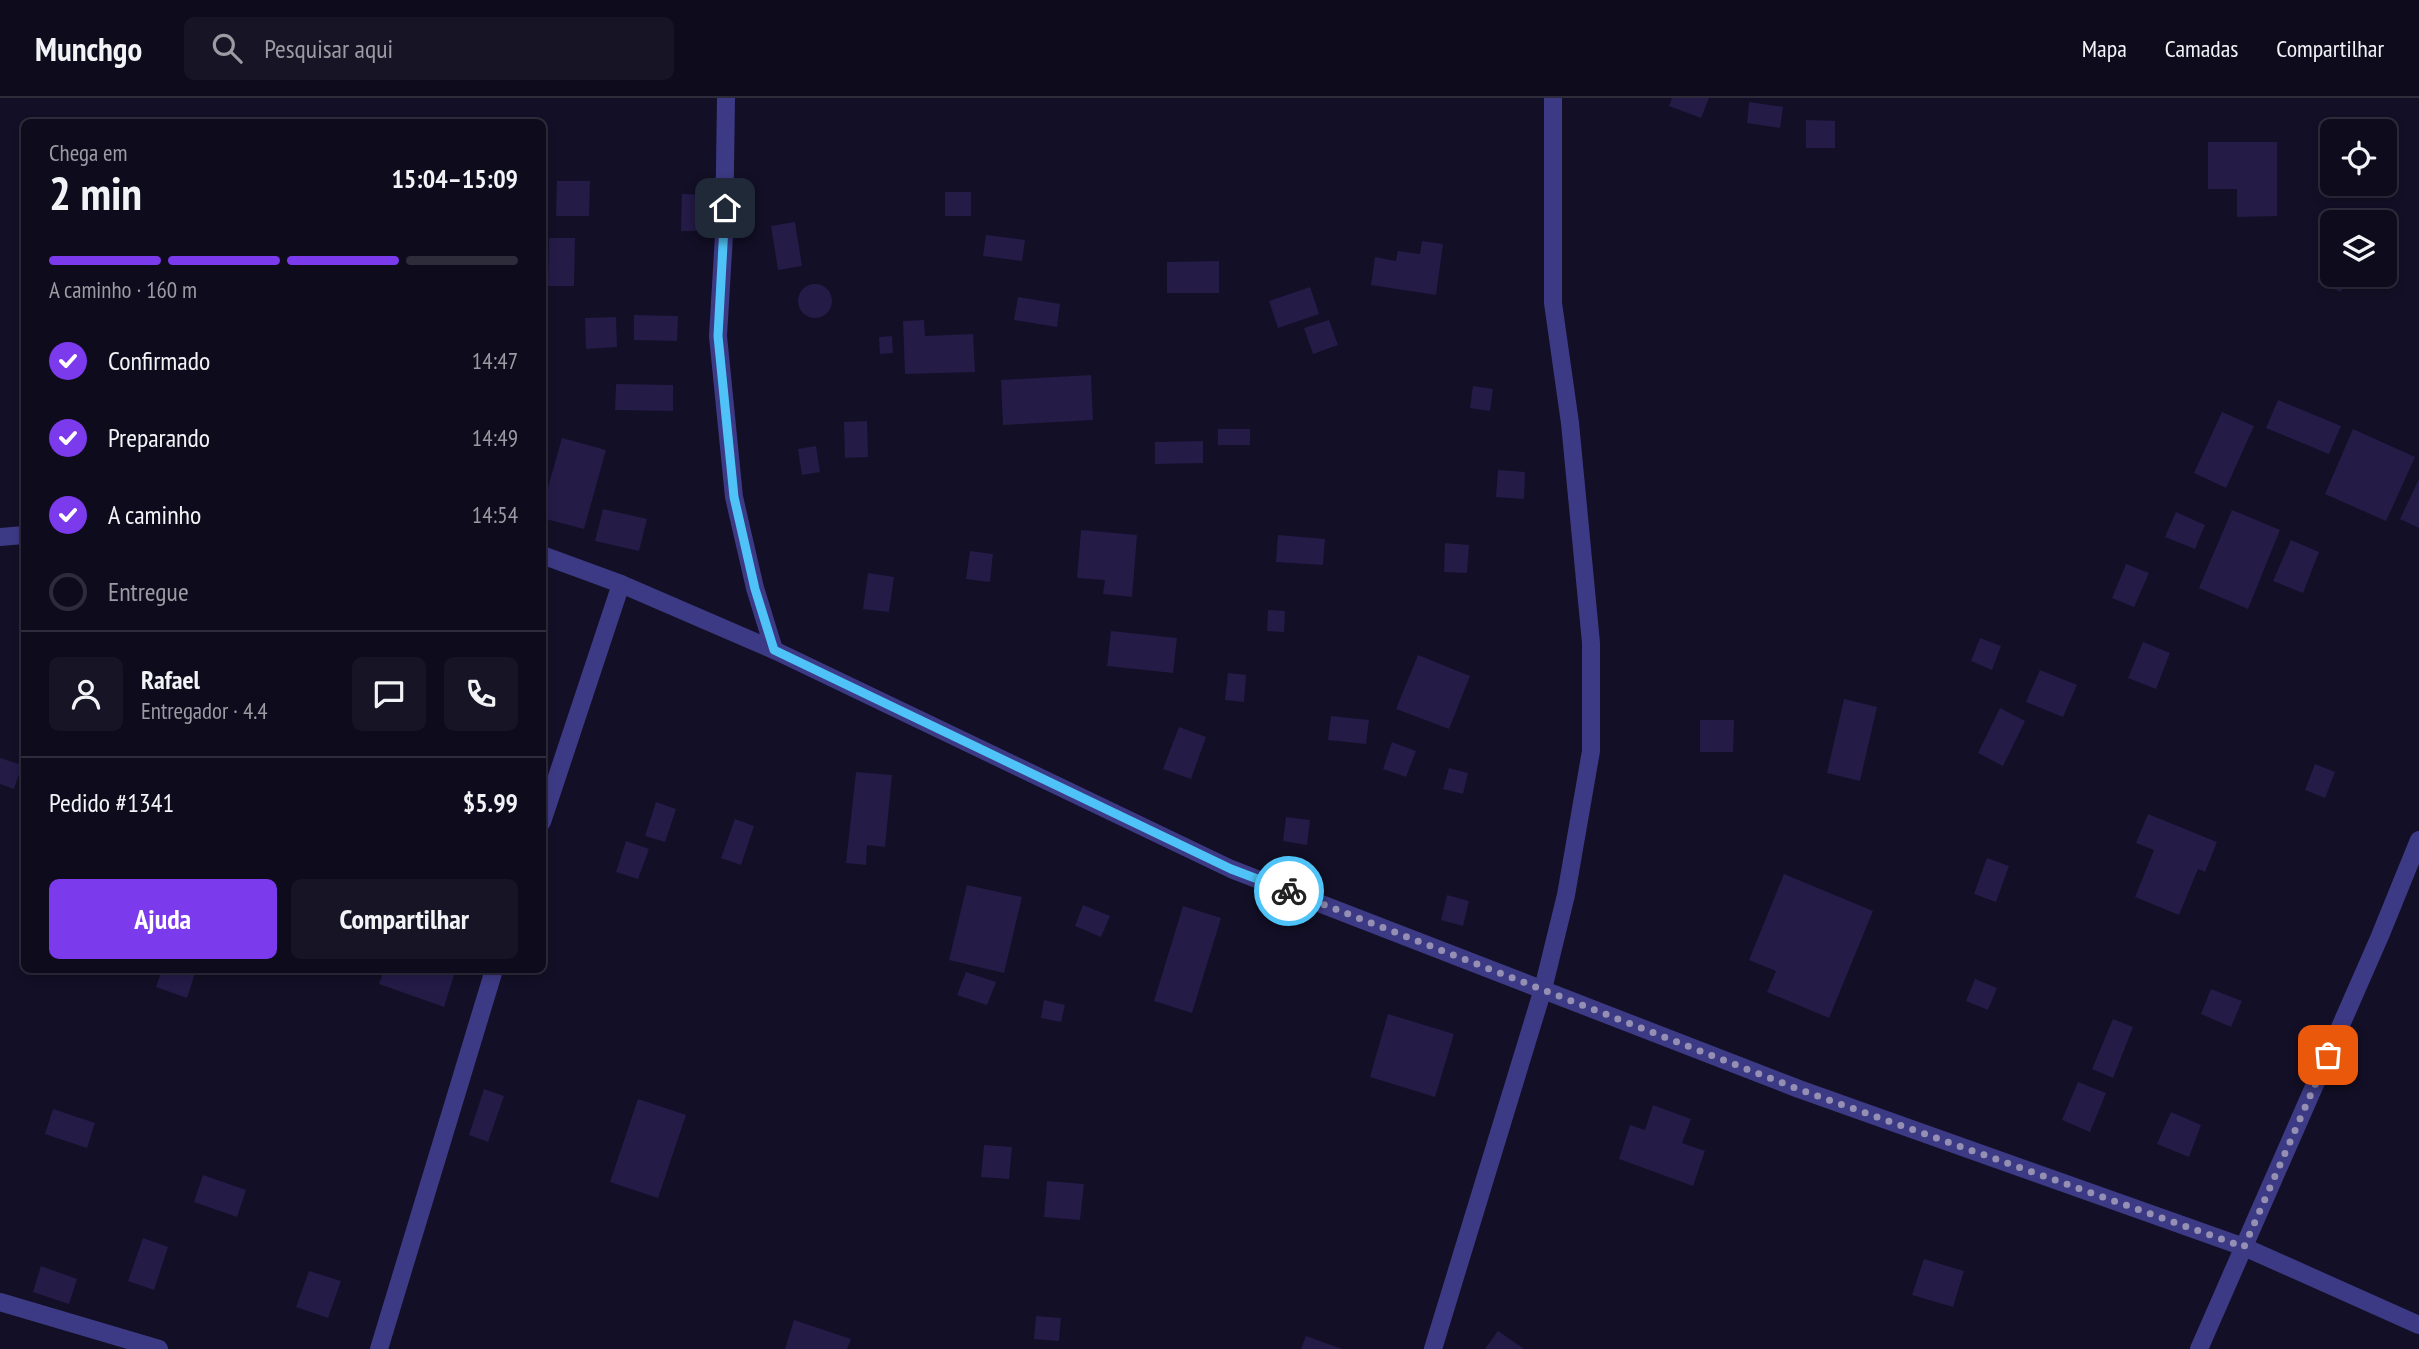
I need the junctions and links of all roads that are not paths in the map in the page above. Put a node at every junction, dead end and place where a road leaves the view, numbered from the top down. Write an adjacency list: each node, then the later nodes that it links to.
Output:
1 (726, 98): 7 (street)
2 (1553, 98): 11 (street)
3 (21, 535): 4 (street)
4 (0, 537)
5 (546, 556): 6 (street)
6 (621, 584): 7 (street); 8 (street)
7 (774, 650): 11 (street)
8 (546, 810)
9 (2419, 840): 12 (street)
10 (493, 973): 16 (street)
11 (1543, 989): 12 (street); 17 (street)
12 (2244, 1247): 14 (street); 18 (street)
13 (0, 1301): 15 (street)
14 (2419, 1325)
15 (159, 1349)
16 (379, 1349)
17 (1433, 1349)
18 (2199, 1349)

